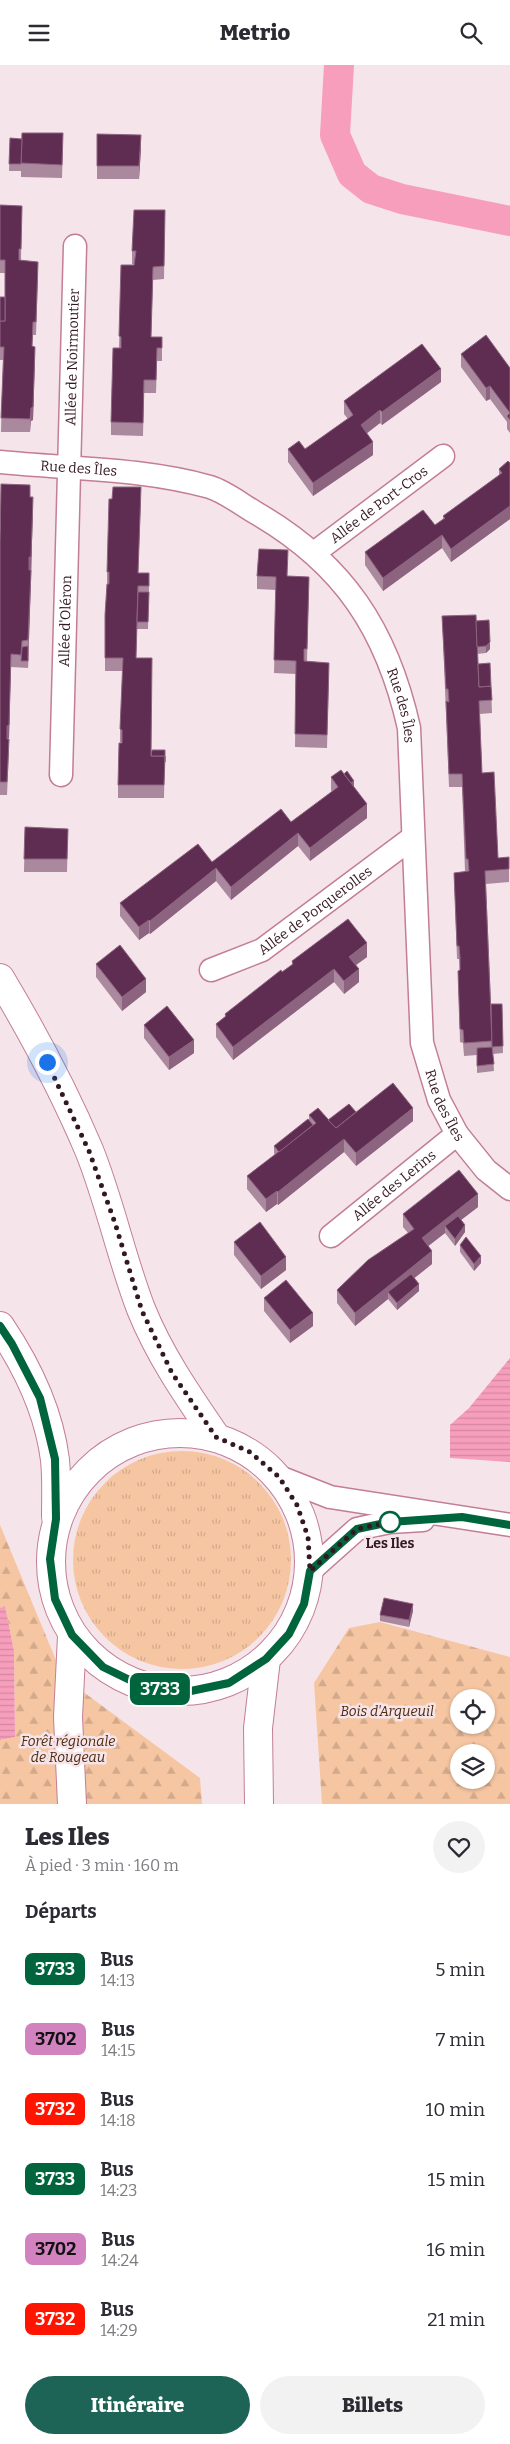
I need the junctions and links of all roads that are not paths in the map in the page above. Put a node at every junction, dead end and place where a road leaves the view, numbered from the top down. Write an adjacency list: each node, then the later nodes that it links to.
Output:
1 (75, 247): 4 (street, Allée de Noirmoutier)
2 (443, 456): 5 (street, Allée de Port-Cros)
3 (0, 462): 4 (street, Rue des Îles)
4 (70, 469): 5 (street, Rue des Îles); 6 (street, Allée d'Oléron)
5 (314, 553): 7 (street, Rue des Îles)
6 (61, 775)
7 (412, 838): 8 (street, Allée de Porquerolles); 10 (street, Rue des Îles)
8 (211, 970)
9 (0, 978): 14 (main road)
10 (457, 1133): 11 (street, Rue des Îles); 12 (street, Allée des Lerins)
11 (510, 1189)
12 (331, 1236)
13 (0, 1326): 17 (main road)
14 (216, 1437): 15 (main road); 17 (main road)
15 (279, 1477): 16 (street); 19 (main road)
16 (462, 1517): 18 (street); 19 (street)
17 (56, 1519): 20 (main road)
18 (510, 1525)
19 (310, 1571): 21 (main road)
20 (72, 1635): 21 (main road); 22 (main road)
21 (266, 1659): 23 (main road)
22 (72, 1804)
23 (260, 1804)

